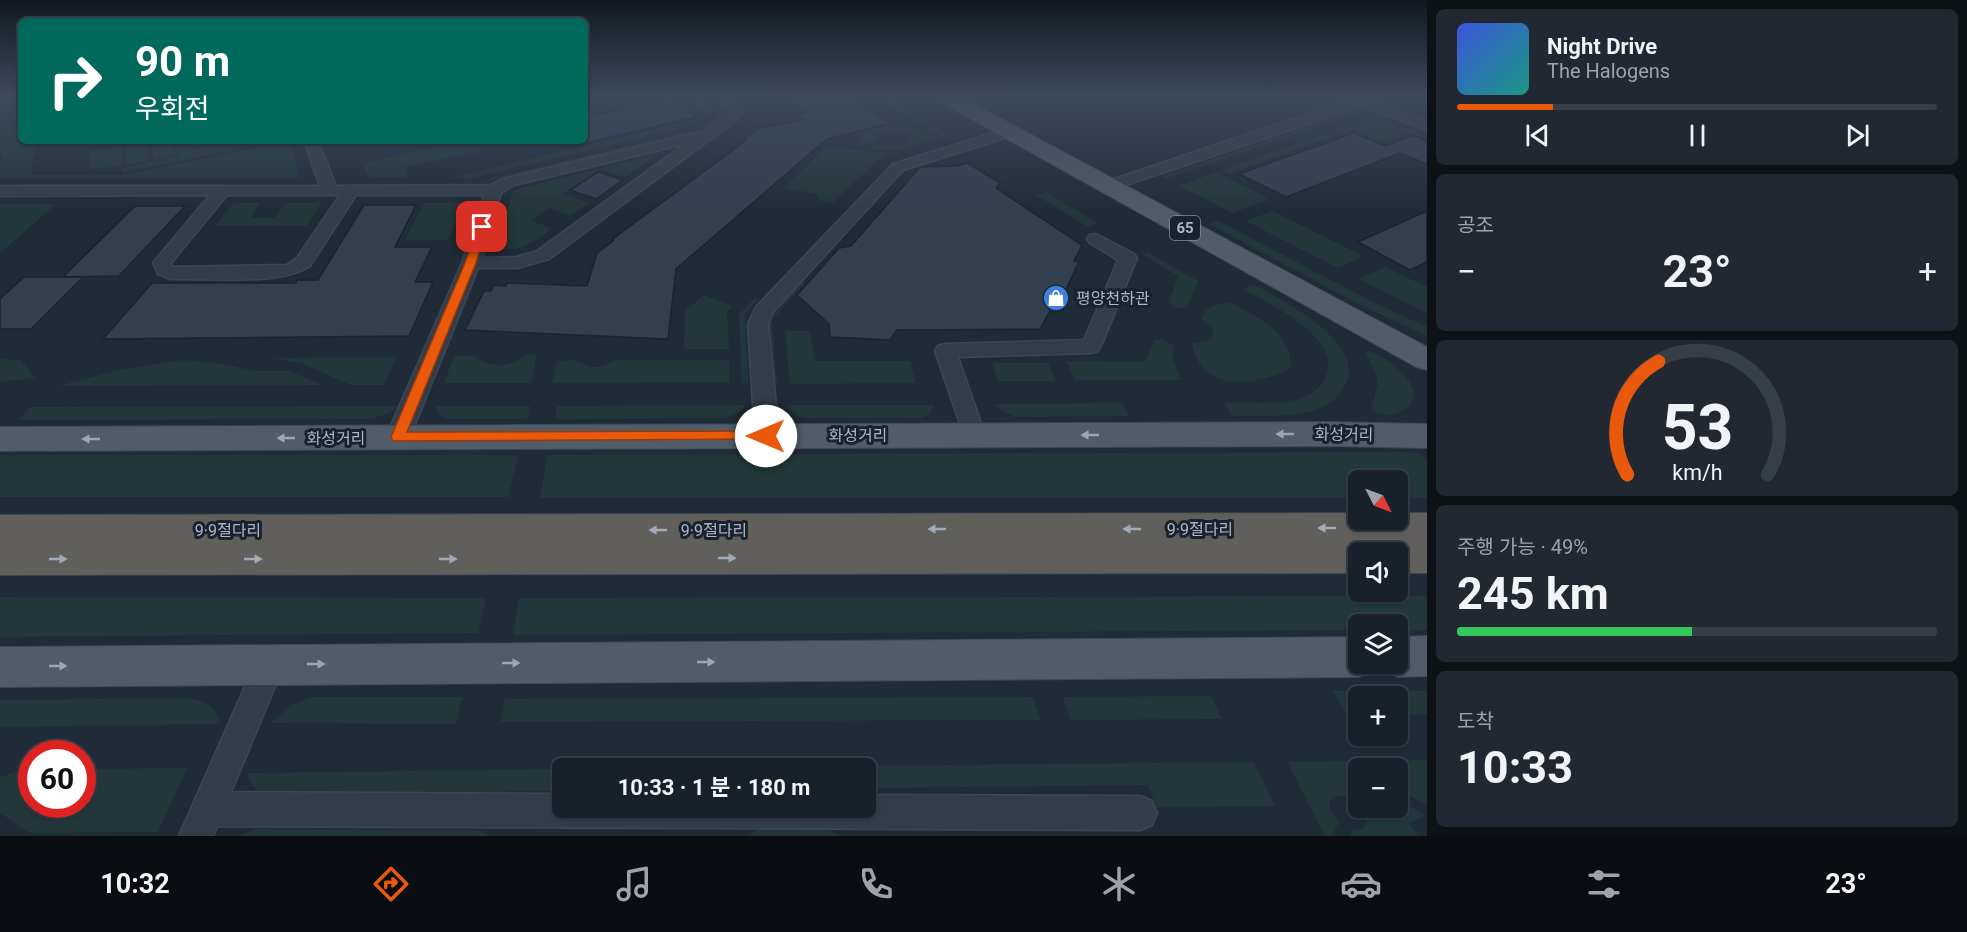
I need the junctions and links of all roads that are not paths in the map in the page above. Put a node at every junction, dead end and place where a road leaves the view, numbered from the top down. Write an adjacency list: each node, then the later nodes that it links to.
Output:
1 (704, 135): 10 (street); 13 (street)
2 (999, 135): 16 (street)
3 (1015, 135): 6 (main road, 65)
4 (1260, 135): 6 (street)
5 (312, 144): 8 (street)
6 (1108, 186): 14 (main road, 65)
7 (223, 190): 8 (street); 9 (street); 11 (street)
8 (330, 190): 9 (street)
9 (351, 190): 10 (street)
10 (494, 190): 13 (street)
11 (0, 191)
12 (1096, 239): 15 (street)
13 (471, 263): 18 (street)
14 (1427, 360)
15 (974, 435): 16 (main road, 화성거리); 17 (main road, 화성거리, one-way to 15)
16 (766, 436): 18 (main road, 화성거리)
17 (1427, 436)
18 (398, 437): 19 (main road, 화성거리, one-way to 19)
19 (0, 439)
20 (1427, 528): 21 (highway, 9·9절다리, one-way to 21)
21 (0, 530)
22 (1348, 557): 25 (highway, 9·9절다리, one-way to 22)
23 (1408, 557): 24 (highway)
24 (1427, 557)
25 (0, 559)
26 (1427, 656): 28 (main road)
27 (1348, 657): 29 (main road, one-way to 27)
28 (1408, 657)
29 (269, 664): 30 (main road, one-way to 29); 32 (street)
30 (0, 667)
31 (1140, 813): 32 (street)
32 (201, 822)

